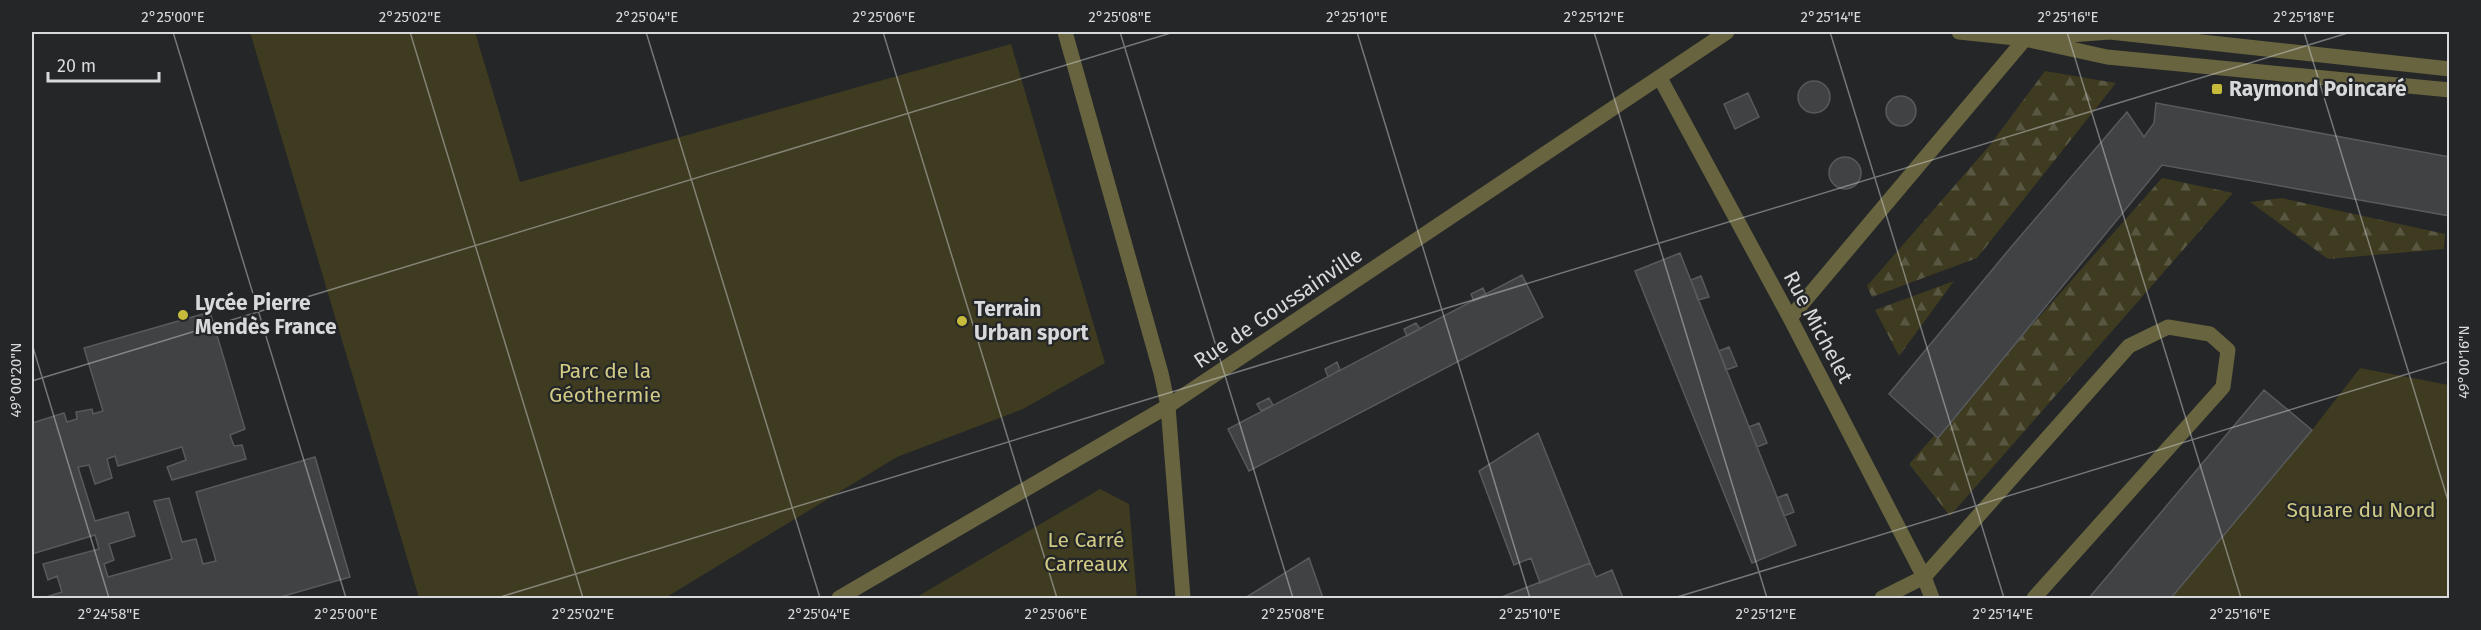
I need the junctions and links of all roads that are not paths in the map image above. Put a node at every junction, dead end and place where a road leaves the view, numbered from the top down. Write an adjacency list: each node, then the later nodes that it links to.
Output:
1 (1065, 32): 9 (street)
2 (1726, 32): 6 (street, Rue de Goussainville)
3 (1959, 32): 4 (street)
4 (2028, 35): 5 (street); 7 (street); 8 (street)
5 (2450, 69)
6 (1660, 78): 8 (street, Rue Michelet); 9 (street, Rue de Goussainville)
7 (2450, 90)
8 (1790, 318): 10 (street, Rue Michelet)
9 (1168, 406): 11 (street, Rue de Goussainville); 12 (street)
10 (1924, 577): 13 (street); 14 (street, Rue Michelet); 15 (street)
11 (839, 598)
12 (1183, 598)
13 (1882, 598)
14 (1932, 598)
15 (2034, 598)

